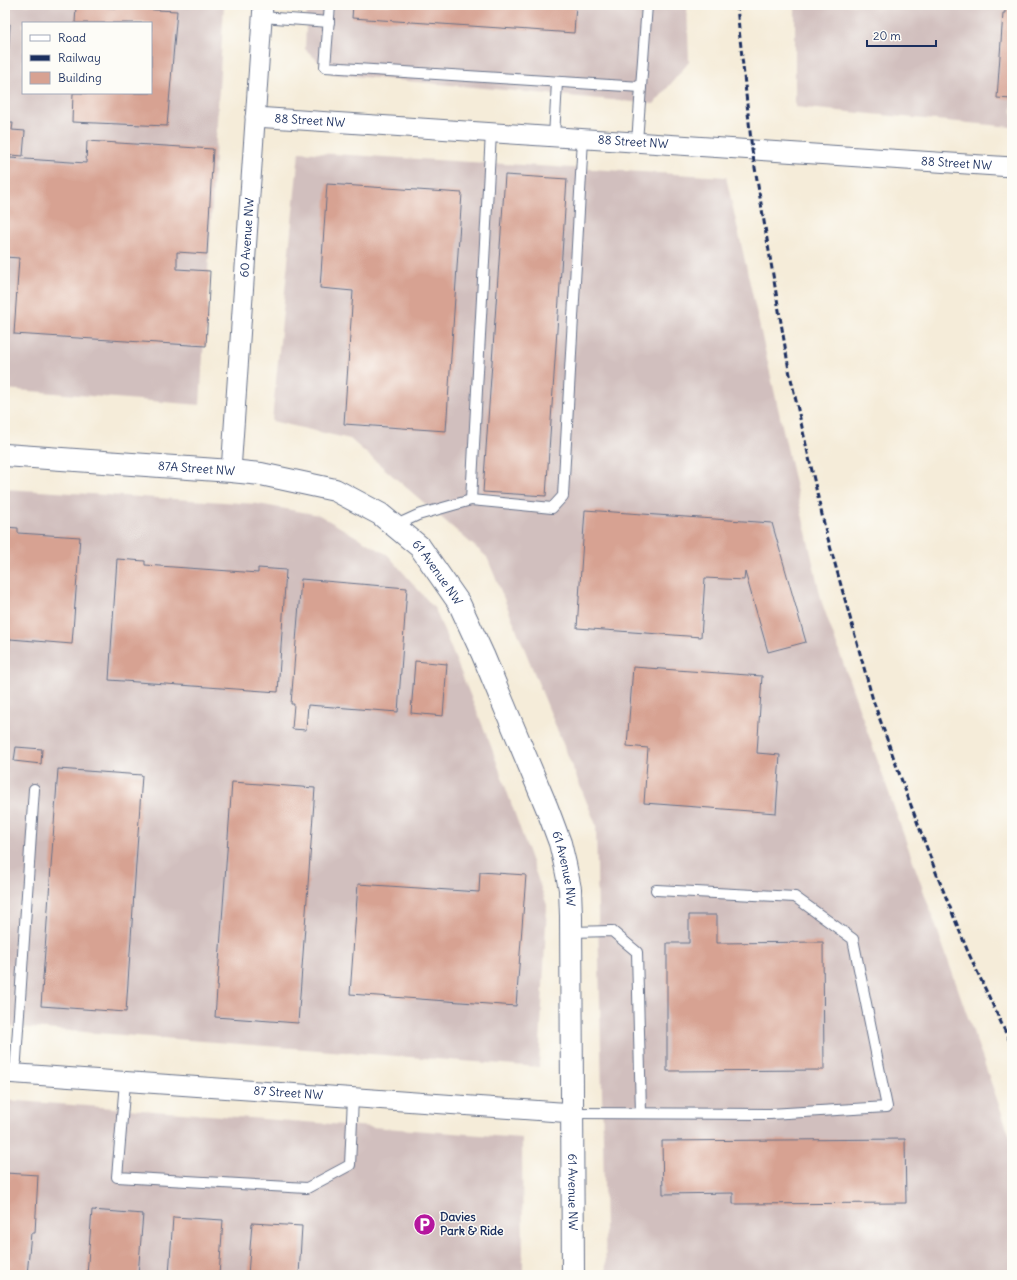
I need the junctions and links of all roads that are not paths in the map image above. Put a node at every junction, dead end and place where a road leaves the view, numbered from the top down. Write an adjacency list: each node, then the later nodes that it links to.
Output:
1 (330, 5): 4 (lane)
2 (647, 5): 6 (lane)
3 (262, 11): 4 (lane); 7 (street, 60 Avenue NW)
4 (329, 22): 5 (lane)
5 (558, 82): 6 (lane); 9 (lane)
6 (641, 87): 11 (lane)
7 (255, 117): 8 (street, 88 Street NW); 14 (street, 60 Avenue NW)
8 (491, 133): 9 (street, 88 Street NW); 15 (lane)
9 (554, 137): 10 (street, 88 Street NW)
10 (583, 139): 11 (street, 88 Street NW); 15 (lane)
11 (637, 142): 12 (street, 88 Street NW)
12 (1012, 167)
13 (5, 455): 14 (street, 87A Street NW)
14 (231, 470): 16 (street, 87A Street NW)
15 (471, 500): 16 (lane)
16 (387, 520): 19 (street, 61 Avenue NW)
17 (34, 789): 20 (lane)
18 (656, 890): 24 (lane)
19 (571, 932): 23 (street, 61 Avenue NW); 24 (lane)
20 (10, 1074): 21 (street, 87 Street NW)
21 (125, 1082): 22 (street, 87 Street NW); 22 (lane)
22 (354, 1098): 23 (street, 87 Street NW)
23 (572, 1113): 24 (lane); 25 (street, 61 Avenue NW)
24 (641, 1113)
25 (573, 1275)

